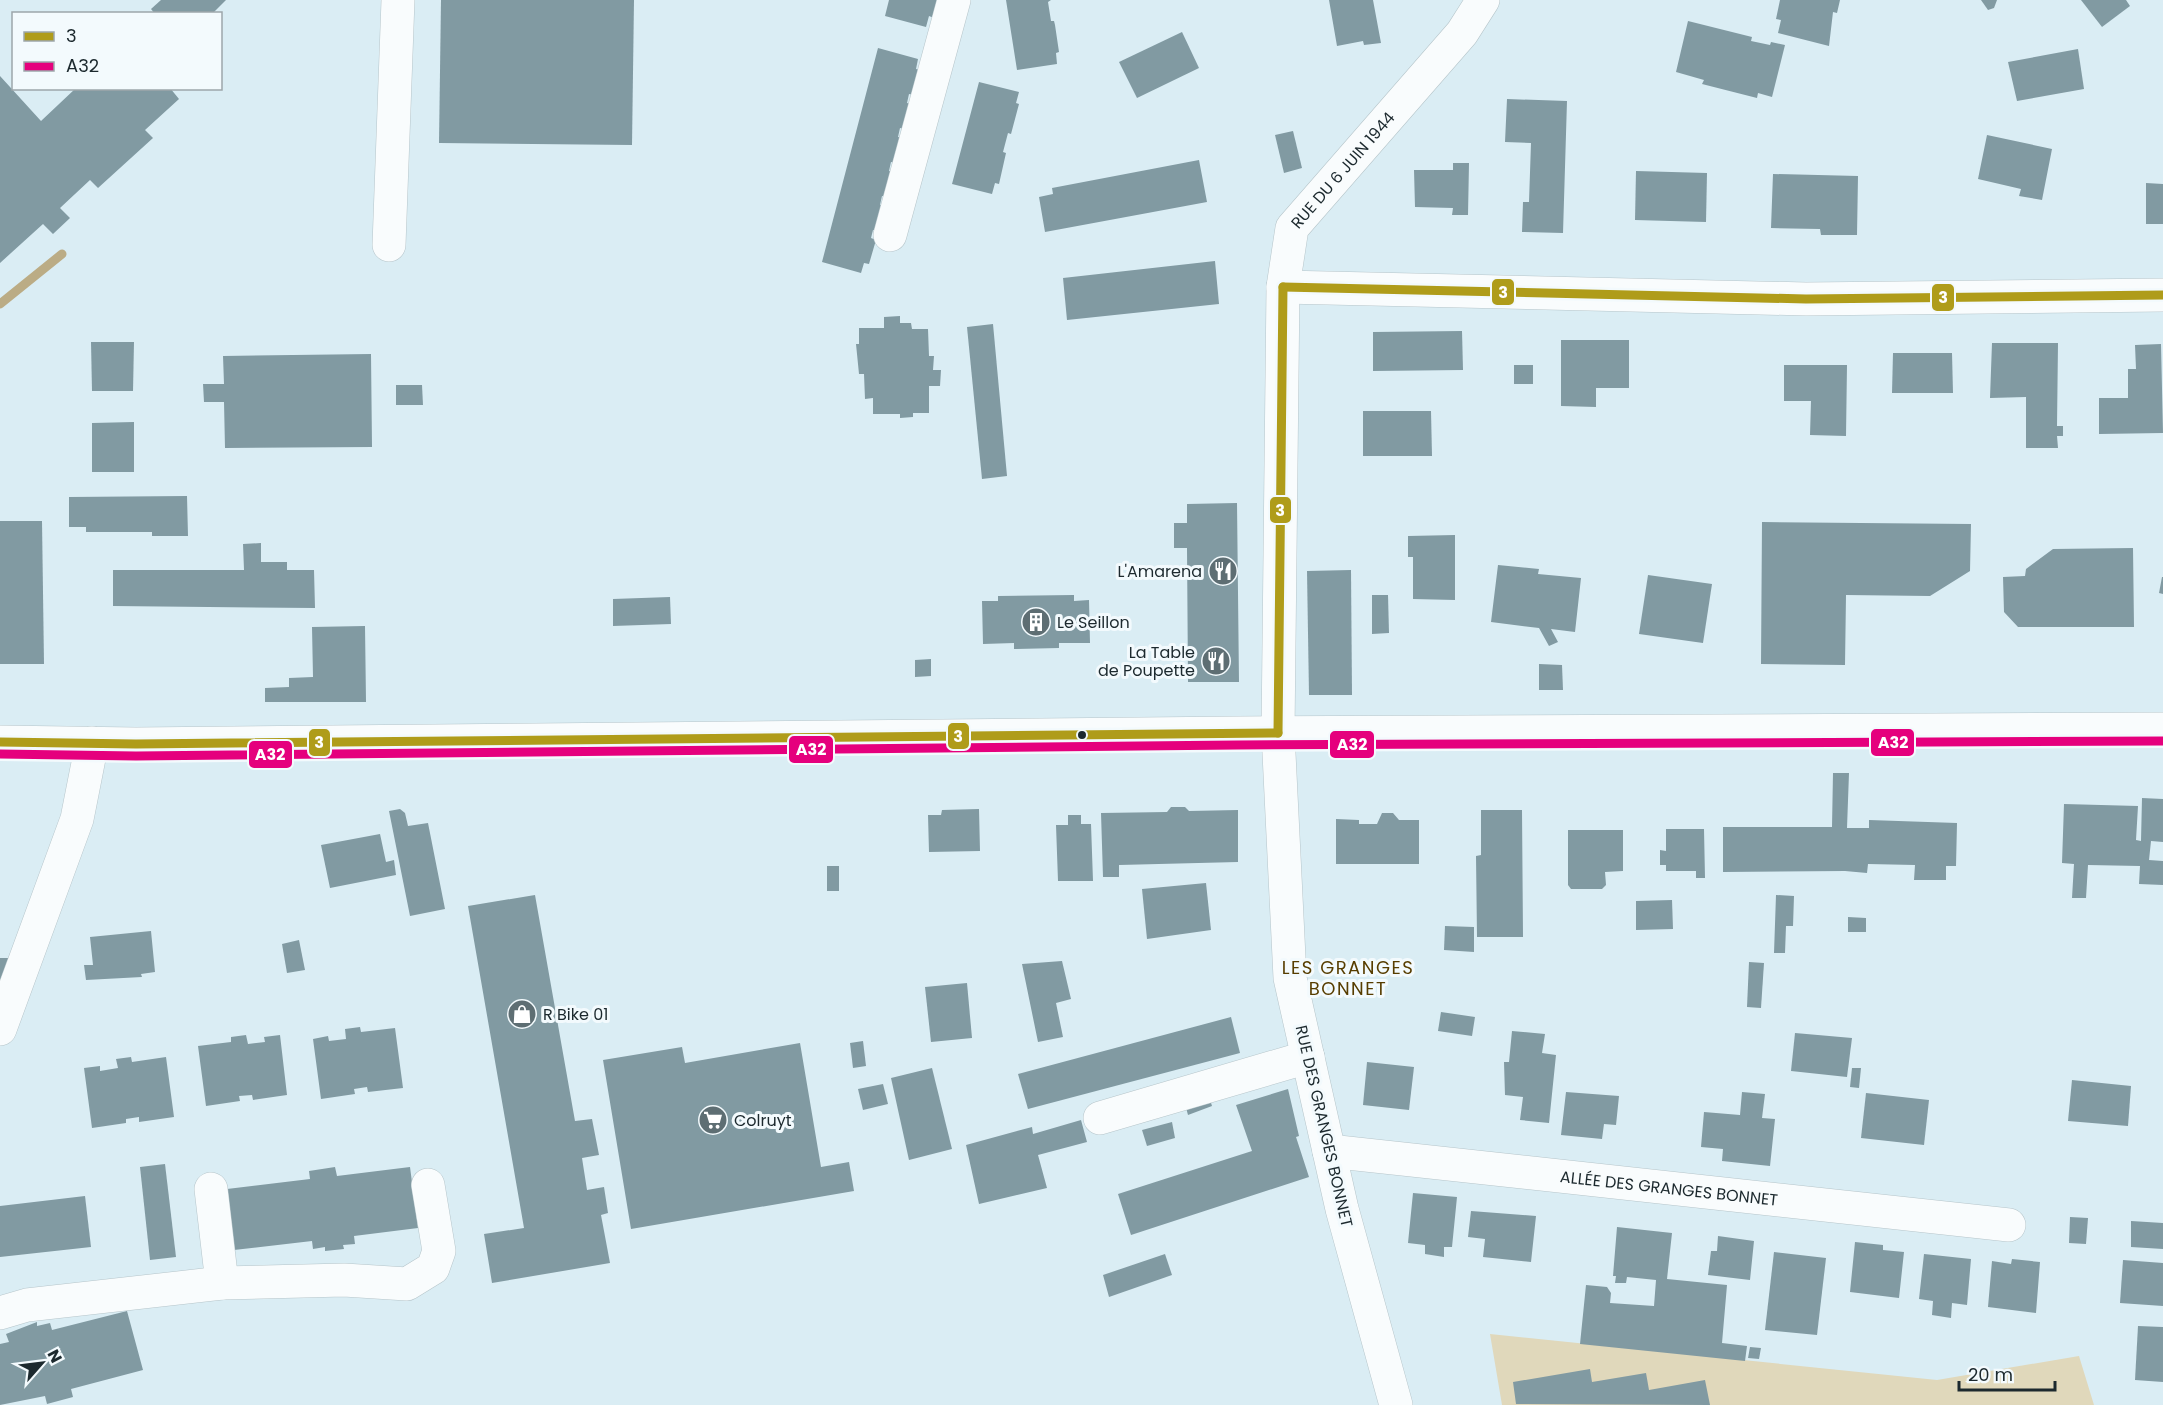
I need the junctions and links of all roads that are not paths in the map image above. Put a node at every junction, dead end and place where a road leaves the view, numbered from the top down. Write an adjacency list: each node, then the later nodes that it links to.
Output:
1 (398, 0): 5 (street)
2 (954, 0): 4 (street)
3 (1483, 0): 6 (street, RUE DU 6 JUIN 1944)
4 (890, 235)
5 (389, 245)
6 (1283, 287): 7 (street); 9 (street, RUE DU 6 JUIN 1944)
7 (2163, 295)
8 (2163, 729): 9 (street)
9 (1278, 733): 11 (street); 13 (street, RUE DES GRANGES BONNET)
10 (0, 742): 11 (street)
11 (92, 743): 12 (street)
12 (0, 1029)
13 (1308, 1057): 14 (street); 15 (street, RUE DES GRANGES BONNET)
14 (1100, 1118)
15 (1329, 1151): 18 (street, ALLÉE DES GRANGES BONNET); 21 (street, RUE DES GRANGES BONNET)
16 (428, 1185): 19 (street)
17 (211, 1189): 19 (street)
18 (2010, 1225)
19 (222, 1283): 20 (street)
20 (0, 1313)
21 (1396, 1405)

